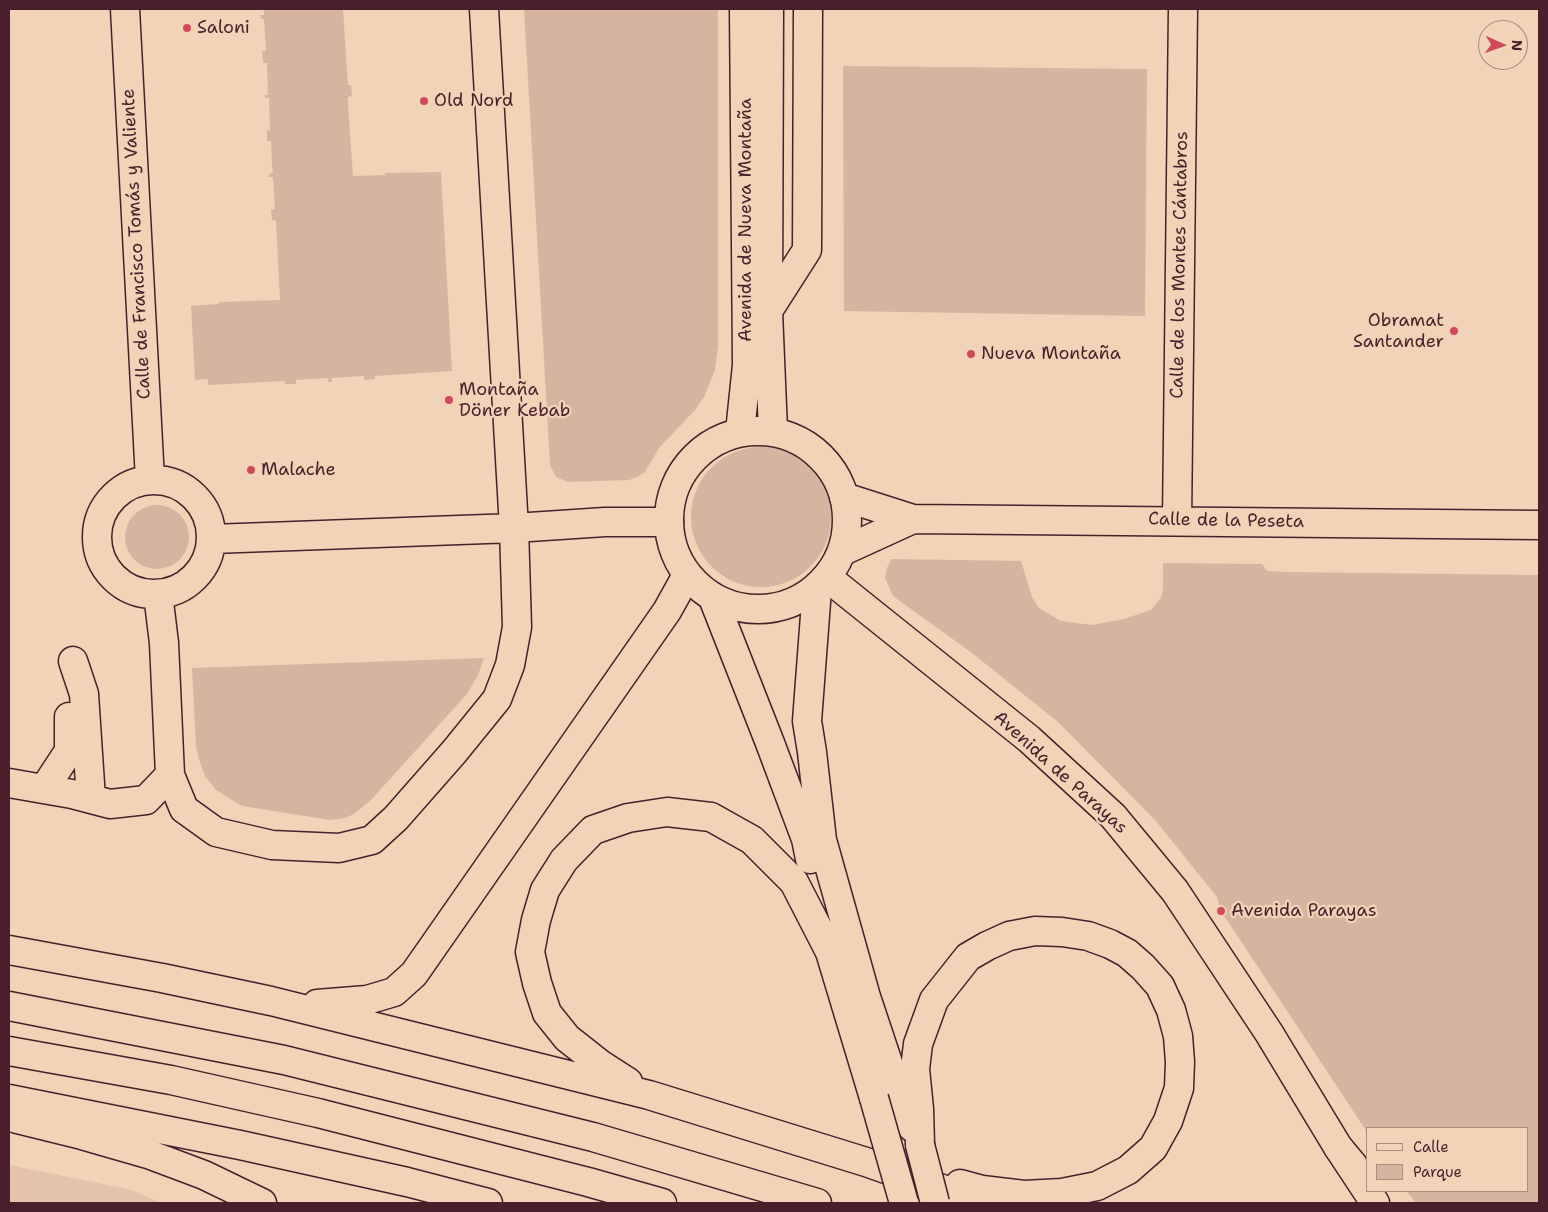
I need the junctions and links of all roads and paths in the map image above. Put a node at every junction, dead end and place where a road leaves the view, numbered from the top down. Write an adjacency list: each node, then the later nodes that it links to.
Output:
1 (125, 9): 10 (main road, Calle de Francisco Tomás y Valiente)
2 (484, 9): 16 (main road)
3 (744, 9): 9 (main road, Avenida de Nueva Montaña)
4 (769, 9): 7 (main road, Avenida de Nueva Montaña)
5 (808, 9): 7 (main road, Avenida de Nueva Montaña)
6 (1183, 9): 13 (main road, Calle de los Montes Cántabros)
7 (768, 311): 8 (main road, Avenida de Nueva Montaña)
8 (773, 431): 9 (main road); 11 (main road)
9 (740, 432): 14 (main road)
10 (150, 480): 17 (main road); 21 (main road)
11 (844, 498): 12 (main road, Calle de la Peseta); 18 (main road)
12 (913, 519): 13 (main road, Calle de la Peseta); 18 (main road, Calle de la Peseta)
13 (1177, 521): 15 (main road, Calle de la Peseta)
14 (669, 522): 16 (main road); 19 (main road)
15 (1539, 525)
16 (514, 528): 17 (main road); 23 (main road)
17 (212, 539): 21 (main road)
18 (843, 551): 20 (main road)
19 (687, 575): 22 (main road); 29 (main road)
20 (822, 583): 22 (main road); 34 (main road); 36 (main road, Avenida de Parayas)
21 (158, 594): 23 (main road)
22 (713, 598): 28 (main road)
23 (170, 775): 26 (main road)
24 (9, 783): 25 (main road)
25 (44, 789): 26 (main road); 26 (main road)
26 (90, 798)
27 (9, 950): 29 (main road)
28 (830, 952): 32 (main road); 46 (main road, bridge)
29 (271, 1001): 32 (main road)
30 (9, 1006): 45 (main road)
31 (9, 1051): 44 (main road)
32 (648, 1095): 37 (main road)
33 (9, 1099): 43 (main road)
34 (911, 1109): 37 (main road); 47 (main road, bridge)
35 (9, 1117): 42 (main road)
36 (1338, 1148): 38 (main road, Avenida de Parayas); 39 (main road)
37 (866, 1162): 48 (main road)
38 (1366, 1180)
39 (1366, 1190)
40 (1368, 1192): 49 (main road)
41 (1376, 1192): 50 (main road)
42 (262, 1203)
43 (488, 1203)
44 (662, 1203)
45 (817, 1203)
46 (904, 1203)
47 (935, 1203)
48 (982, 1203)
49 (1375, 1203)
50 (1385, 1203)

